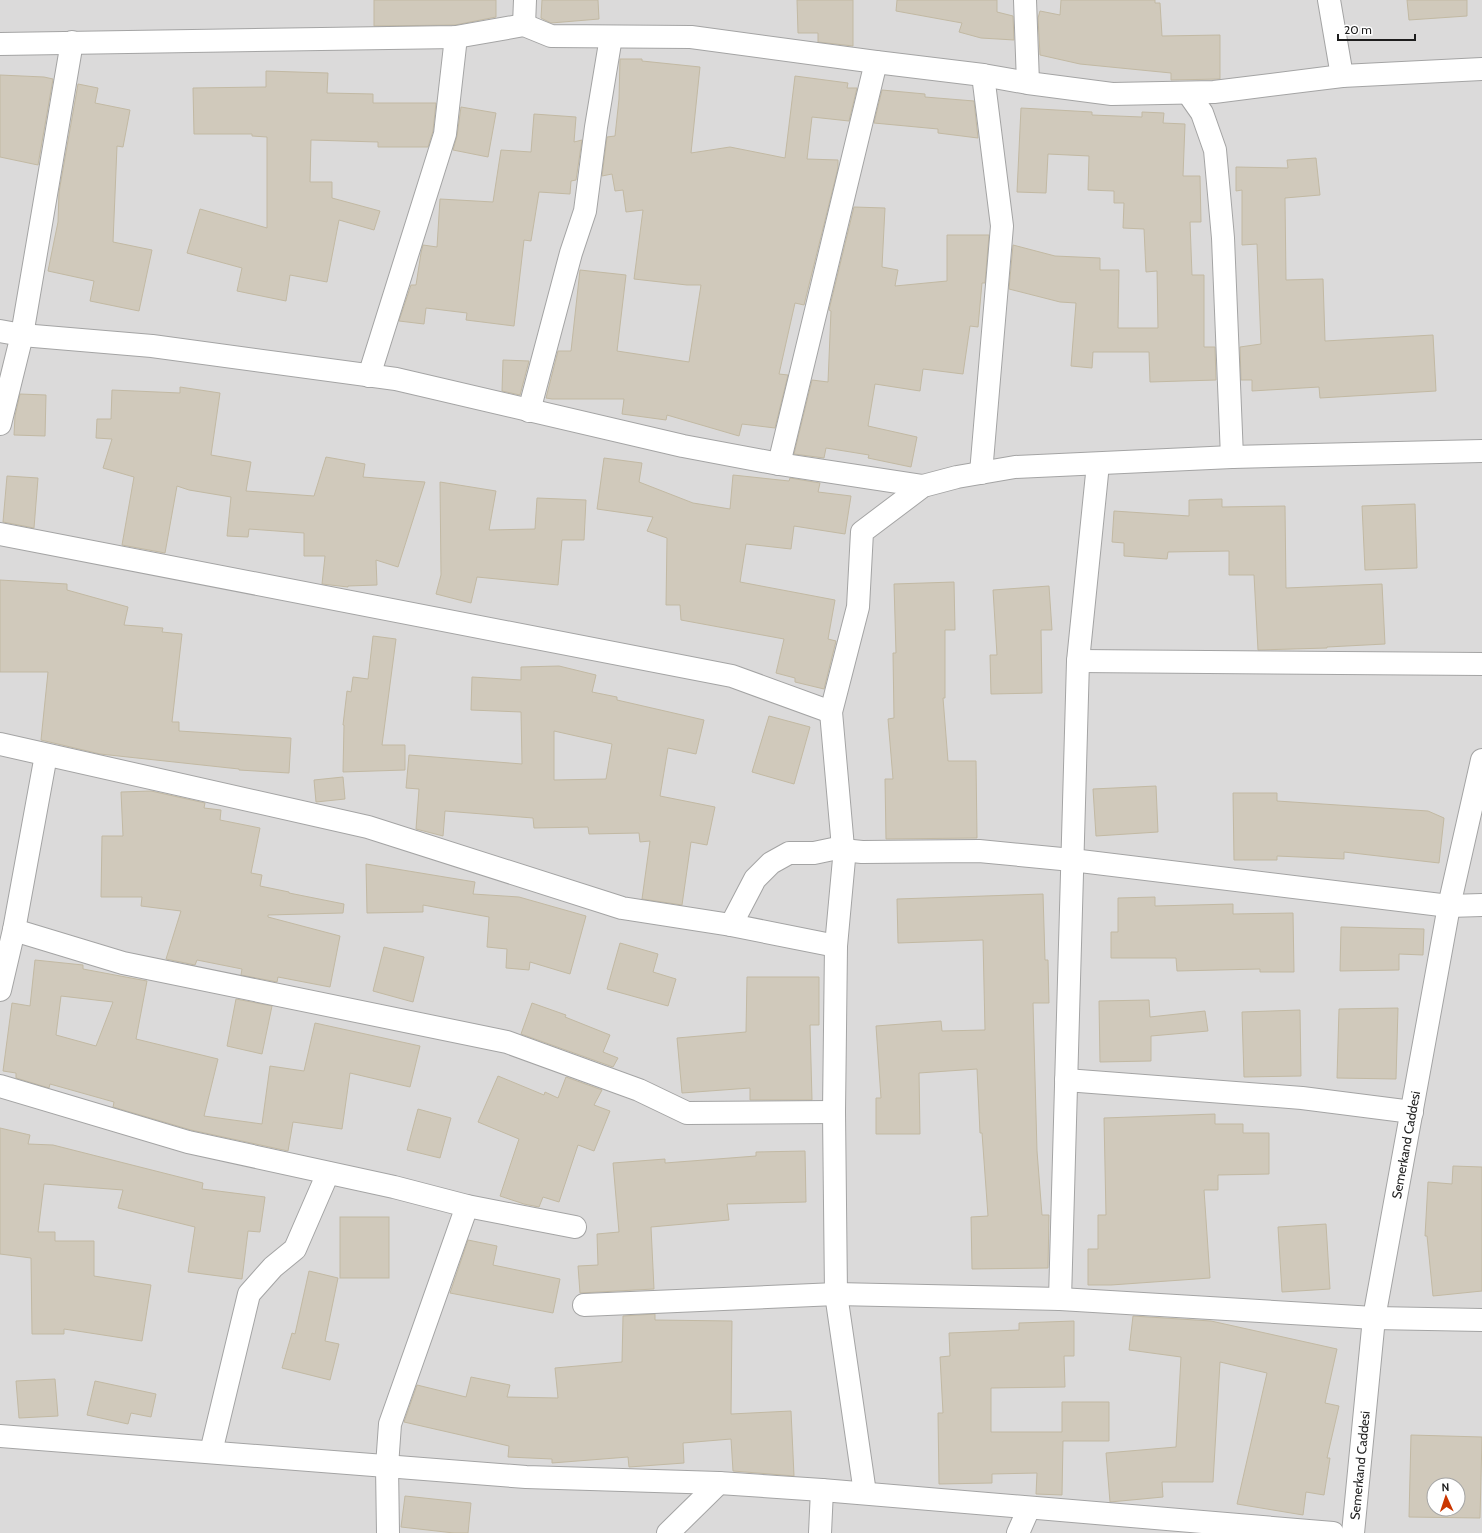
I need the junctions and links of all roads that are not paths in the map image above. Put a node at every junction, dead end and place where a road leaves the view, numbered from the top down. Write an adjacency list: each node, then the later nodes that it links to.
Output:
1 (525, 0): 4 (street)
2 (1025, 0): 13 (street)
3 (1329, 0): 12 (street)
4 (524, 25): 5 (street); 6 (street)
5 (456, 37): 7 (street); 17 (street)
6 (611, 37): 9 (street); 18 (street)
7 (72, 42): 8 (street); 16 (street)
8 (0, 44)
9 (876, 62): 11 (street); 22 (street)
10 (1482, 69): 12 (street)
11 (983, 75): 13 (street); 24 (street)
12 (1342, 76): 14 (street)
13 (1028, 83): 14 (street)
14 (1188, 93): 21 (street)
15 (0, 331): 16 (street)
16 (22, 335): 17 (street); 19 (street)
17 (369, 376): 18 (street)
18 (529, 411): 22 (street)
19 (0, 424)
20 (1482, 451): 21 (street)
21 (1232, 457): 23 (street)
22 (780, 464): 25 (street)
23 (1098, 464): 24 (street); 27 (street)
24 (981, 473): 25 (street)
25 (923, 486): 29 (street)
26 (0, 534): 29 (street)
27 (1078, 662): 28 (street); 34 (street)
28 (1482, 664)
29 (831, 712): 33 (street)
30 (0, 744): 31 (street)
31 (46, 755): 37 (street); 38 (street)
32 (1482, 760): 36 (street, Semerkand Caddesi)
33 (842, 850): 34 (street); 37 (street); 39 (street)
34 (1072, 860): 36 (street); 41 (street)
35 (1482, 905): 36 (street)
36 (1449, 906): 44 (street, Semerkand Caddesi)
37 (731, 925): 39 (street)
38 (14, 930): 40 (street); 43 (street)
39 (836, 946): 43 (street)
40 (0, 990)
41 (1066, 1080): 44 (street); 49 (street)
42 (0, 1086): 45 (street)
43 (834, 1112): 48 (street)
44 (1412, 1112): 51 (street, Semerkand Caddesi)
45 (328, 1173): 46 (street); 54 (street)
46 (467, 1206): 47 (street); 55 (street)
47 (575, 1227)
48 (836, 1294): 49 (street); 50 (street); 58 (street)
49 (1060, 1299): 51 (street)
50 (584, 1305)
51 (1374, 1318): 52 (street); 65 (street, Semerkand Caddesi)
52 (1482, 1320)
53 (0, 1436): 54 (street)
54 (211, 1452): 55 (street)
55 (387, 1466): 56 (street); 61 (street)
56 (719, 1483): 57 (street); 60 (street)
57 (822, 1490): 58 (street); 62 (street)
58 (865, 1494): 59 (street)
59 (1029, 1508): 63 (street); 64 (street)
60 (676, 1530)
61 (388, 1533)
62 (820, 1533)
63 (1018, 1533)
64 (1334, 1533)
65 (1353, 1533)

